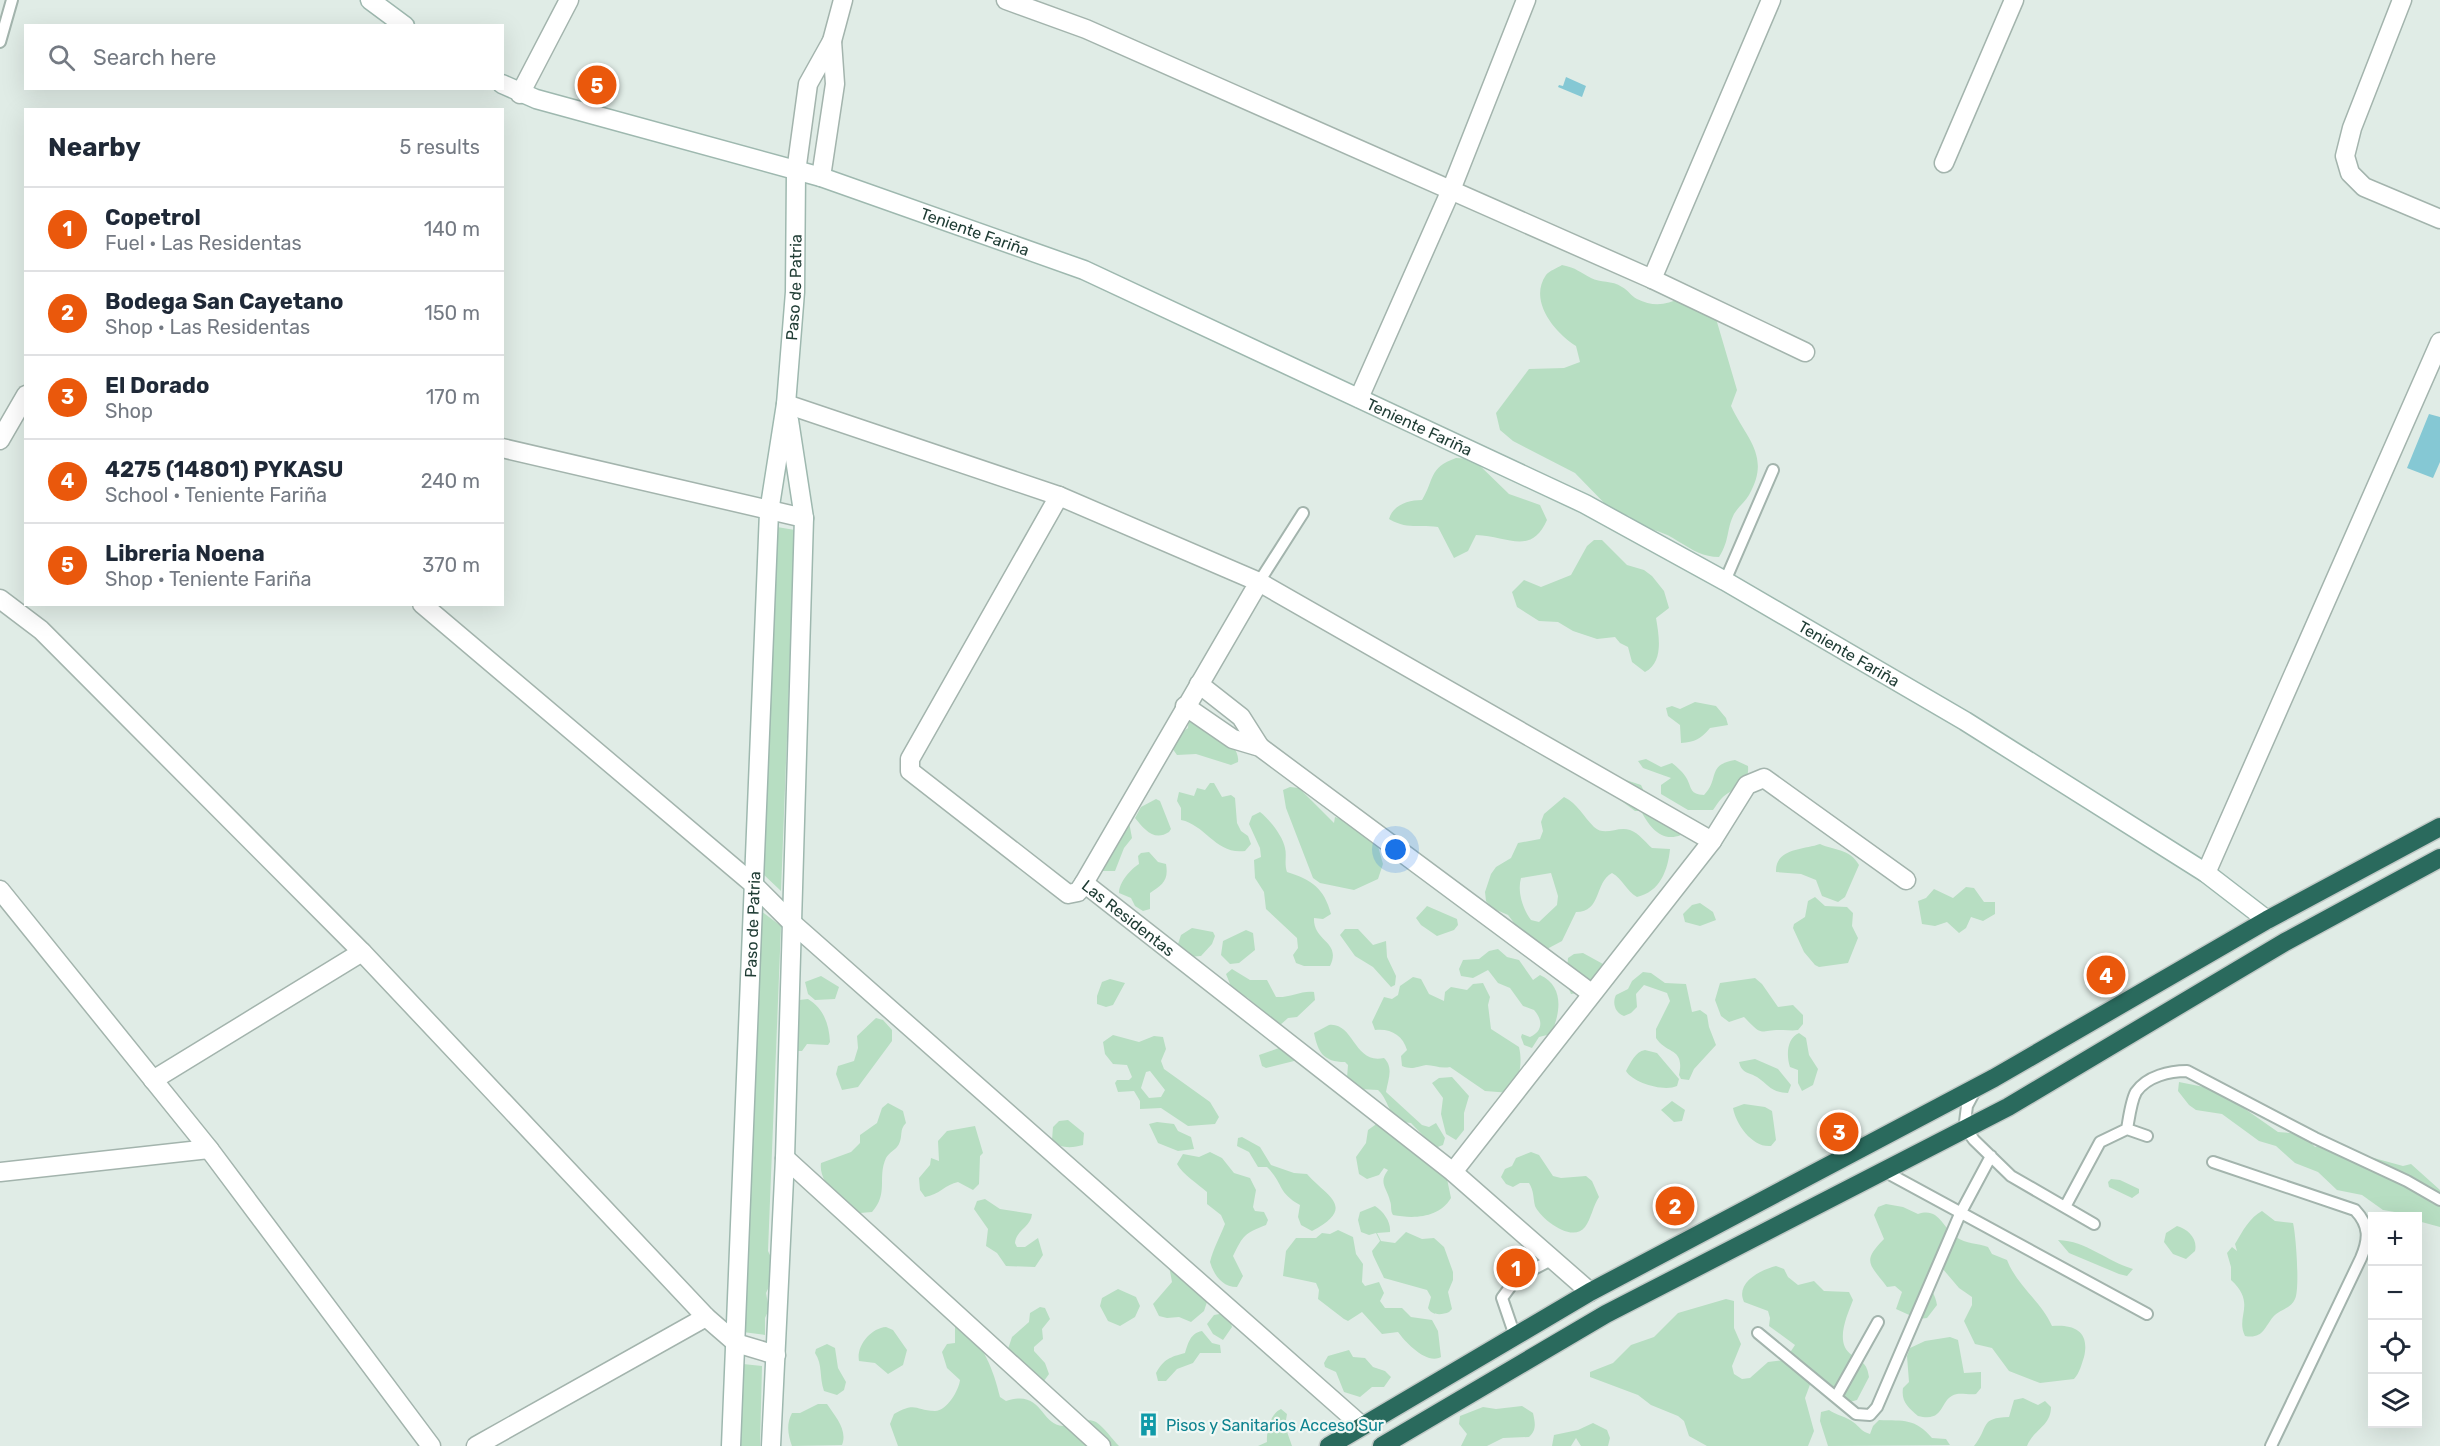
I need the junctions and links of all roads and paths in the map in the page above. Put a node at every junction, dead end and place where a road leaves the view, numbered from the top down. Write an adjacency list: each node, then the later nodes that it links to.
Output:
1 (12, 0): 12 (lane)
2 (370, 0): 10 (street)
3 (569, 0): 14 (street)
4 (843, 0): 11 (street)
5 (1006, 0): 18 (street)
6 (1526, 0): 18 (street)
7 (1771, 0): 20 (street)
8 (2014, 0): 15 (street)
9 (2402, 0): 19 (street)
10 (402, 24)
11 (832, 41): 16 (street, Paso de Patria); 17 (street)
12 (0, 42)
13 (504, 85): 14 (street, Teniente Fariña)
14 (520, 94): 16 (street, Teniente Fariña)
15 (1944, 163)
16 (796, 172): 17 (street, Teniente Fariña); 25 (street, Paso de Patria)
17 (821, 177): 24 (street, Teniente Fariña)
18 (1451, 190): 20 (street); 24 (street)
19 (2440, 219)
20 (1652, 279): 22 (street)
21 (2440, 342): 43 (street)
22 (1805, 352)
23 (24, 398): 26 (street)
24 (1359, 398): 33 (street, Teniente Fariña)
25 (786, 404): 29 (street); 30 (street, Paso de Patria); 32 (street, Paso de Patria)
26 (0, 440)
27 (504, 448): 30 (street)
28 (1773, 470): 33 (lane)
29 (1059, 496): 34 (street); 45 (street, Las Residentas)
30 (769, 512): 32 (street); 46 (street, Paso de Patria)
31 (1303, 513): 34 (lane)
32 (804, 518): 49 (street, Paso de Patria)
33 (1725, 581): 43 (street, Teniente Fariña)
34 (1259, 582): 37 (street); 41 (street)
35 (0, 599): 51 (street)
36 (424, 606): 46 (street)
37 (1199, 684): 38 (street); 39 (street)
38 (1185, 706): 39 (street); 45 (street)
39 (1260, 747): 52 (street)
40 (2440, 827): 48 (highway)
41 (1712, 841): 44 (street); 52 (street)
42 (2440, 858): 50 (highway)
43 (2206, 873): 48 (street, Teniente Fariña)
44 (1906, 880)
45 (1084, 883): 64 (street, Las Residentas)
46 (753, 884): 49 (street); 79 (street, Paso de Patria)
47 (0, 890): 53 (street)
48 (2267, 920): 50 (highway); 54 (highway)
49 (790, 921): 60 (street, Paso de Patria); 82 (street)
50 (2285, 942): 55 (highway)
51 (362, 952): 53 (street); 75 (street)
52 (1591, 993): 64 (street)
53 (153, 1080): 58 (street)
54 (1977, 1087): 55 (lane); 72 (highway)
55 (1966, 1129): 59 (lane); 62 (highway)
56 (2127, 1129): 57 (lane); 65 (lane); 66 (lane)
57 (2147, 1136)
58 (209, 1149): 63 (street); 83 (street)
59 (1991, 1156): 66 (lane); 67 (lane)
60 (784, 1158): 80 (street, Paso de Patria); 87 (street)
61 (2213, 1162): 90 (lane)
62 (1884, 1171): 67 (lane); 73 (highway)
63 (0, 1172)
64 (1453, 1172): 69 (street, Las Residentas)
65 (2440, 1200)
66 (2065, 1207): 68 (lane)
67 (1960, 1214): 74 (lane); 81 (lane)
68 (2094, 1224)
69 (1552, 1259): 70 (lane); 72 (street, Las Residentas)
70 (1530, 1272)
71 (1513, 1282): 78 (lane)
72 (1590, 1292): 73 (highway); 78 (highway)
73 (1605, 1314): 89 (highway)
74 (2147, 1314)
75 (706, 1317): 79 (street); 84 (street)
76 (1878, 1322): 81 (lane)
77 (1758, 1333): 81 (lane)
78 (1515, 1336): 82 (highway)
79 (736, 1343): 80 (street); 85 (street, Paso de Patria)
80 (776, 1355): 86 (street, Paso de Patria)
81 (1836, 1397)
82 (1362, 1426): 88 (highway)
83 (431, 1446)
84 (476, 1446)
85 (731, 1446)
86 (771, 1446)
87 (1101, 1446)
88 (1329, 1446)
89 (1382, 1446)
90 (2271, 1446)

